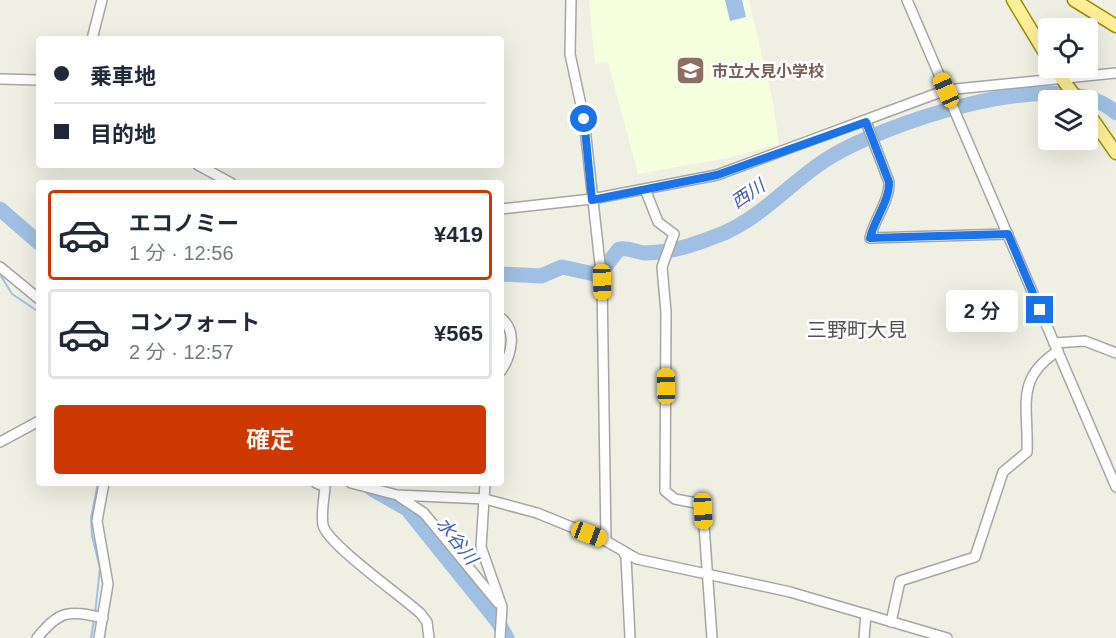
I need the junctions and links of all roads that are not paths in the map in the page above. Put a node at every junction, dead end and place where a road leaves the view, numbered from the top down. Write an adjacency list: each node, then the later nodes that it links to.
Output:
1 (102, 0): 7 (street)
2 (571, 0): 21 (street)
3 (907, 0): 13 (street)
4 (1013, 0): 8 (main road)
5 (1074, 0): 6 (main road)
6 (1116, 26)
7 (93, 36)
8 (1038, 41)
9 (1116, 73): 11 (street)
10 (0, 79): 12 (street)
11 (1061, 79): 13 (street); 14 (main road)
12 (36, 81)
13 (946, 90): 15 (street); 23 (street)
14 (1070, 90)
15 (866, 122): 20 (street); 23 (street)
16 (1098, 127): 17 (main road)
17 (1116, 153)
18 (204, 168): 19 (street)
19 (226, 180)
20 (645, 189): 21 (street); 41 (street)
21 (592, 200): 22 (street); 39 (street)
22 (504, 209)
23 (1008, 234): 27 (street)
24 (0, 267): 25 (street)
25 (36, 296)
26 (504, 322): 29 (street)
27 (1056, 347): 28 (street); 36 (street); 45 (street)
28 (1116, 353)
29 (504, 365)
30 (36, 423): 31 (street)
31 (0, 442)
32 (103, 486): 44 (street)
33 (323, 486): 48 (street)
34 (362, 486): 37 (street)
35 (485, 486): 38 (street)
36 (1116, 487)
37 (396, 495): 38 (street); 42 (street)
38 (485, 499): 39 (street); 42 (street)
39 (606, 541): 40 (street)
40 (623, 551): 41 (street); 50 (street)
41 (706, 574): 43 (street); 51 (street)
42 (502, 607): 49 (street)
43 (866, 614): 45 (street); 52 (street)
44 (98, 617): 46 (street); 47 (street)
45 (891, 621): 53 (street)
46 (37, 638)
47 (99, 638)
48 (429, 638)
49 (500, 638)
50 (630, 638)
51 (712, 638)
52 (864, 638)
53 (947, 638)

